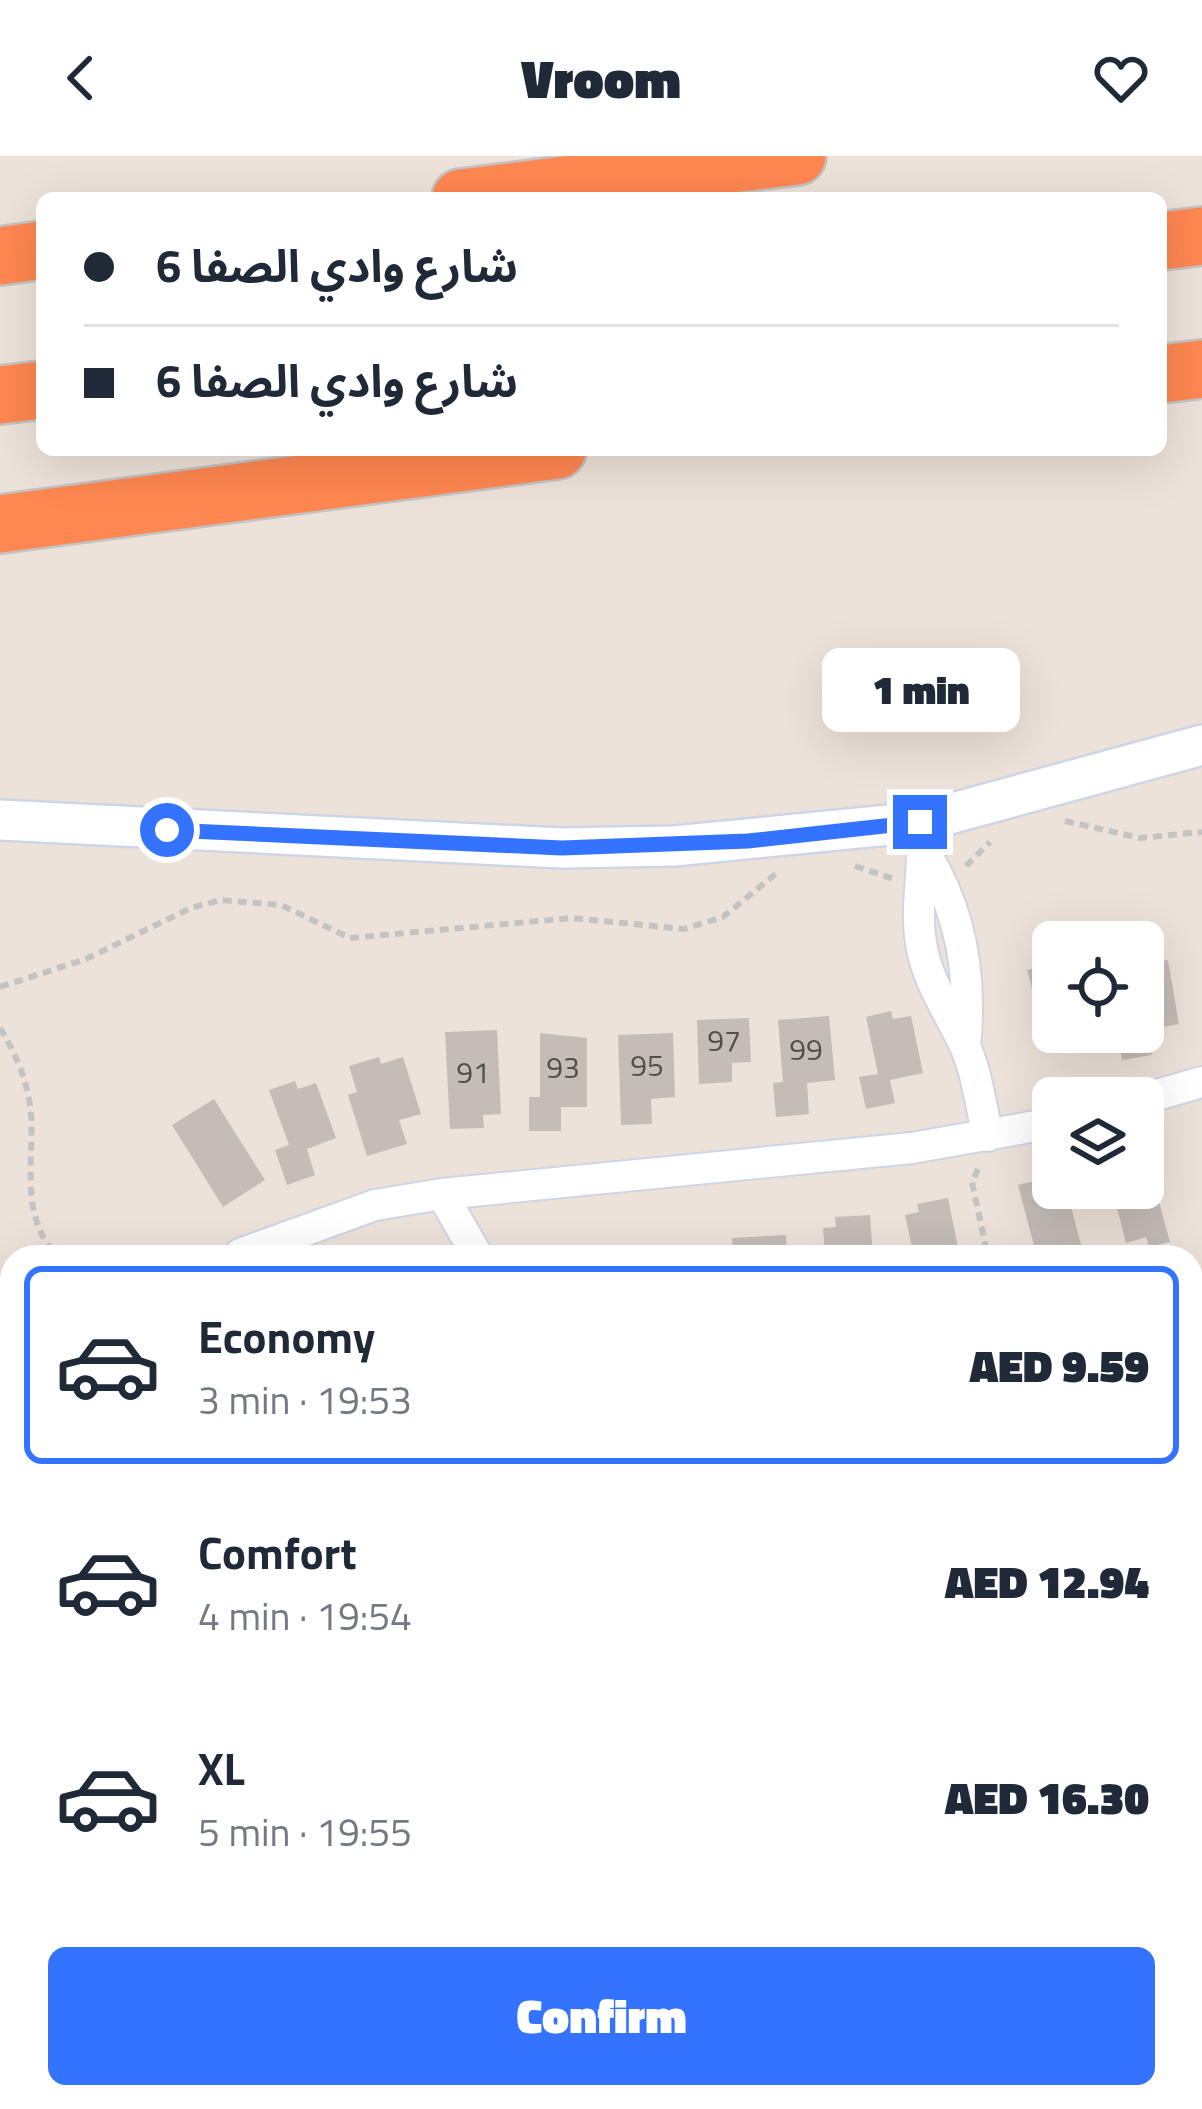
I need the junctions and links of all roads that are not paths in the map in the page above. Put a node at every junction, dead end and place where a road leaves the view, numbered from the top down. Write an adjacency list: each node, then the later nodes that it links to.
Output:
1 (796, 156): 2 (highway)
2 (508, 192)
3 (1202, 236): 4 (highway)
4 (1167, 240)
5 (36, 251): 6 (highway)
6 (0, 256)
7 (1202, 369): 8 (highway)
8 (1167, 373)
9 (36, 390): 10 (highway)
10 (0, 395)
11 (512, 456): 12 (highway)
12 (0, 524)
13 (1202, 746): 15 (street)
14 (0, 820): 15 (street)
15 (923, 838): 19 (street)
16 (1202, 1082): 17 (street)
17 (1164, 1093)
18 (1032, 1132): 19 (street)
19 (993, 1150): 20 (street)
20 (442, 1194): 21 (street); 22 (street)
21 (265, 1245)
22 (471, 1245)

